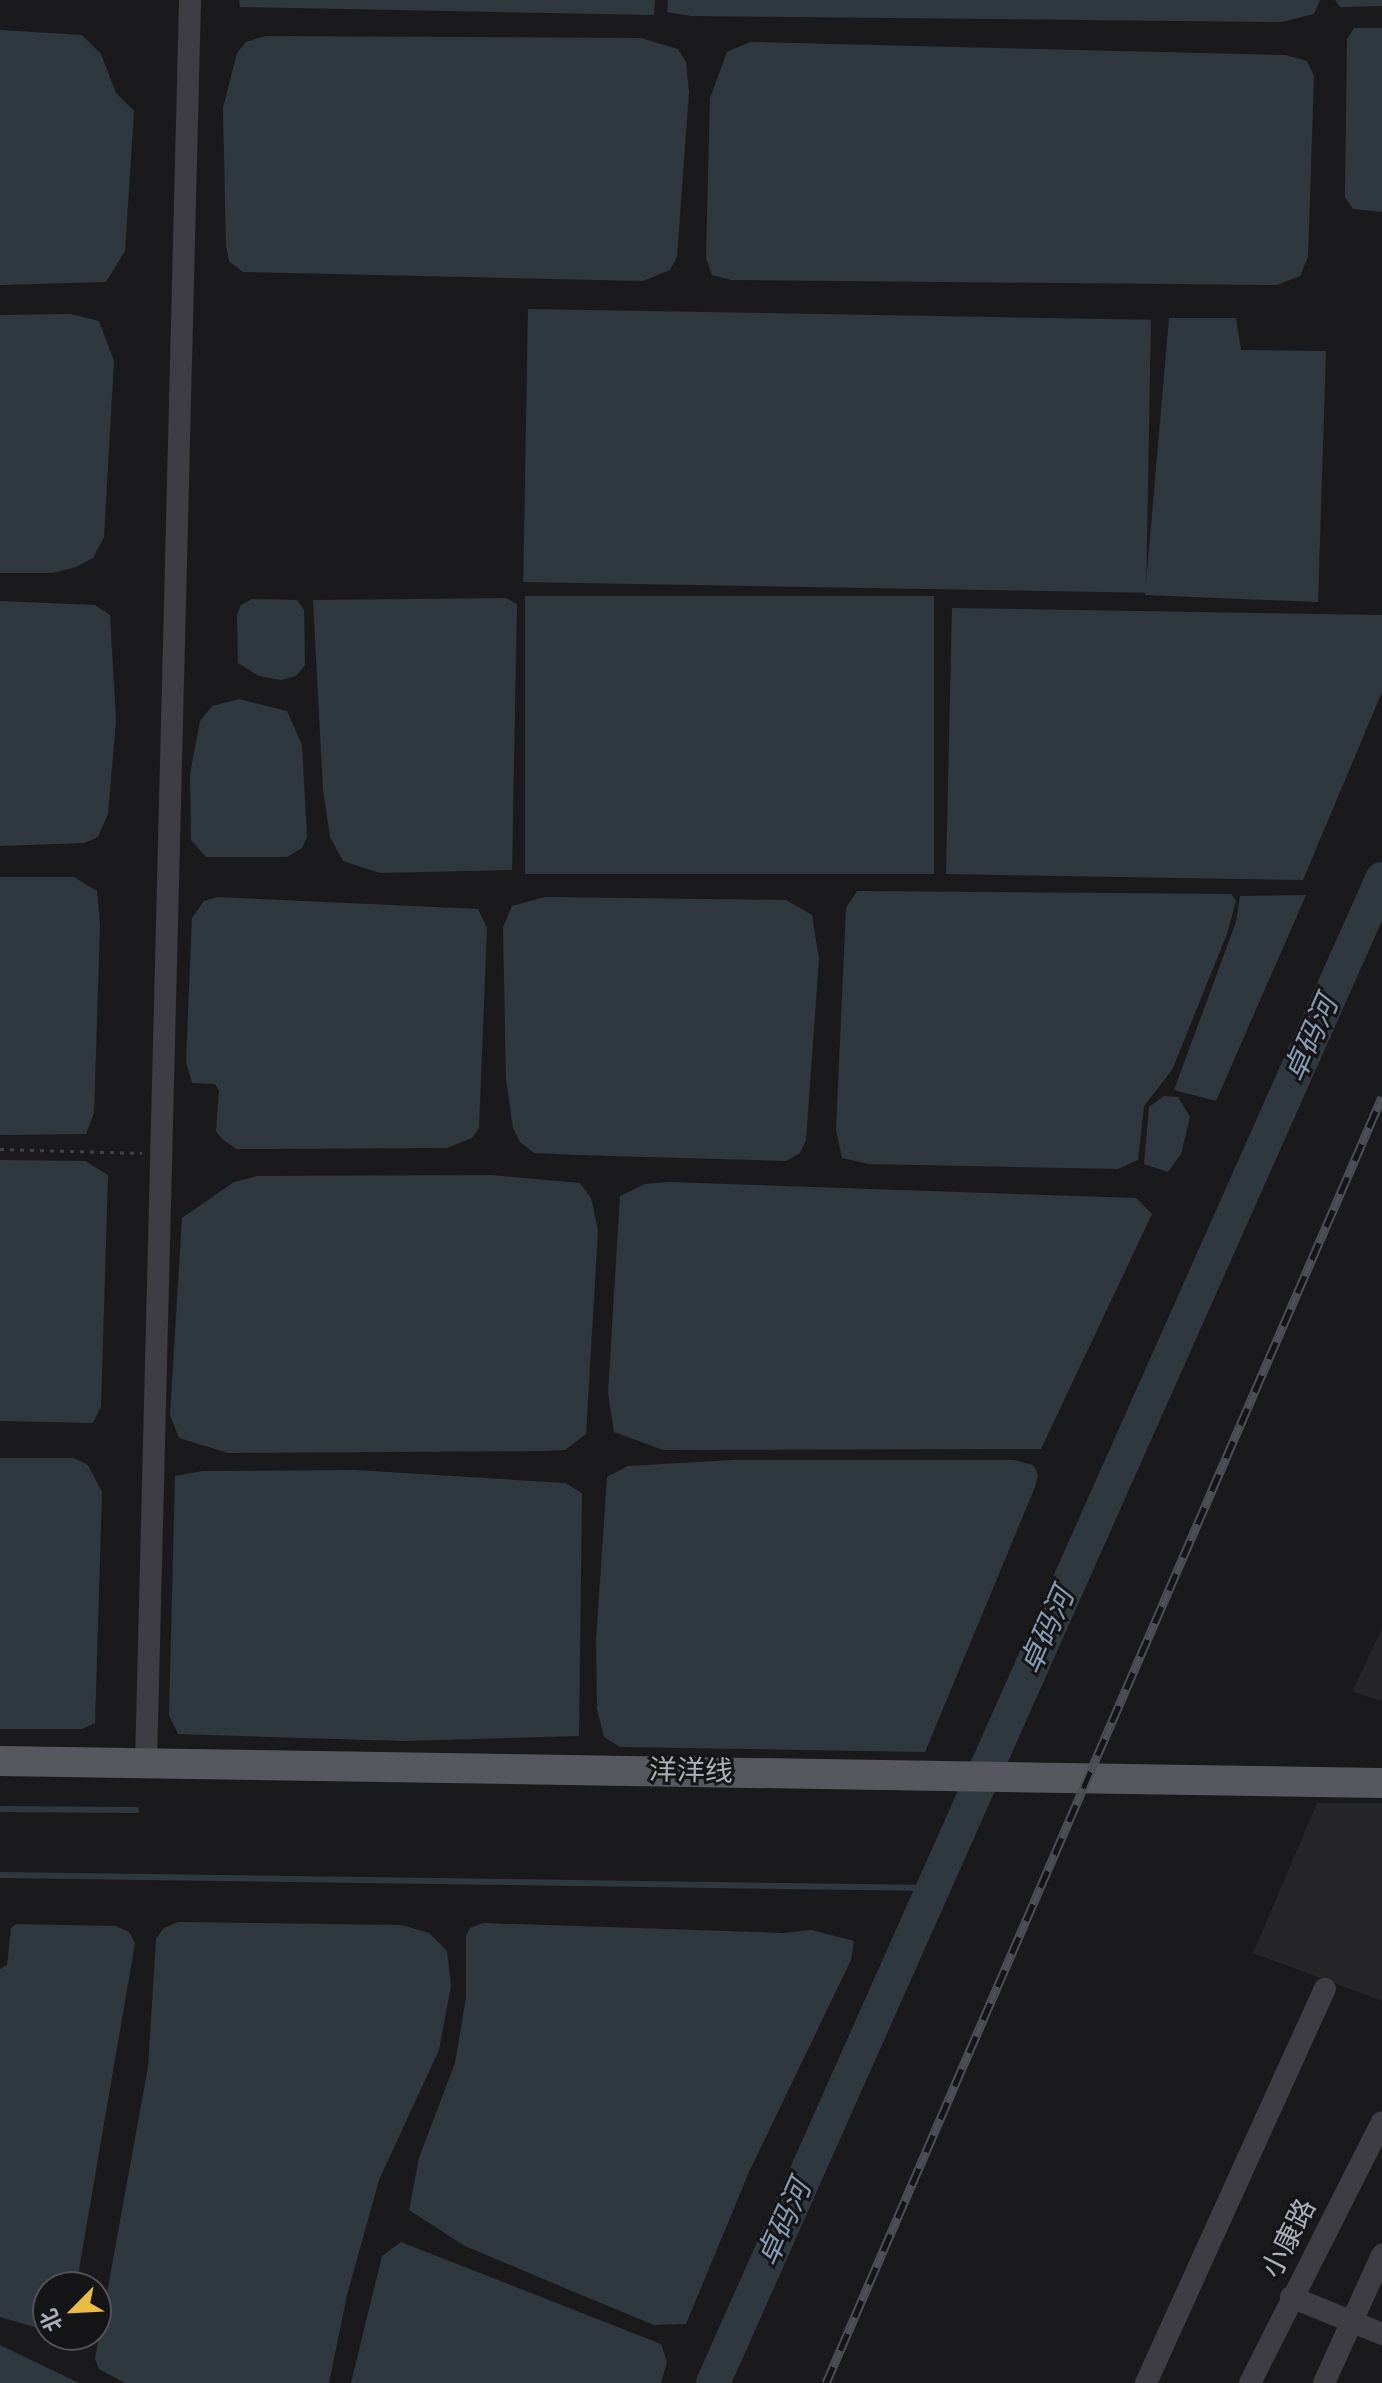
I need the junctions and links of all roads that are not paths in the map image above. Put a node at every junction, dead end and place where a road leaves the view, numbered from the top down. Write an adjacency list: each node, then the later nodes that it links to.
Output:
1 (190, 0): 3 (street)
2 (0, 1761): 3 (main road, 洋洋线)
3 (146, 1763): 4 (main road, 洋洋线)
4 (1382, 1783)
5 (1325, 1989): 11 (street)
6 (1382, 2122): 8 (street, 小康路)
7 (1382, 2255): 9 (street)
8 (1291, 2297): 9 (street); 12 (street, 小康路)
9 (1349, 2324): 10 (street); 13 (street)
10 (1382, 2334)
11 (1146, 2383)
12 (1250, 2383)
13 (1324, 2383)

